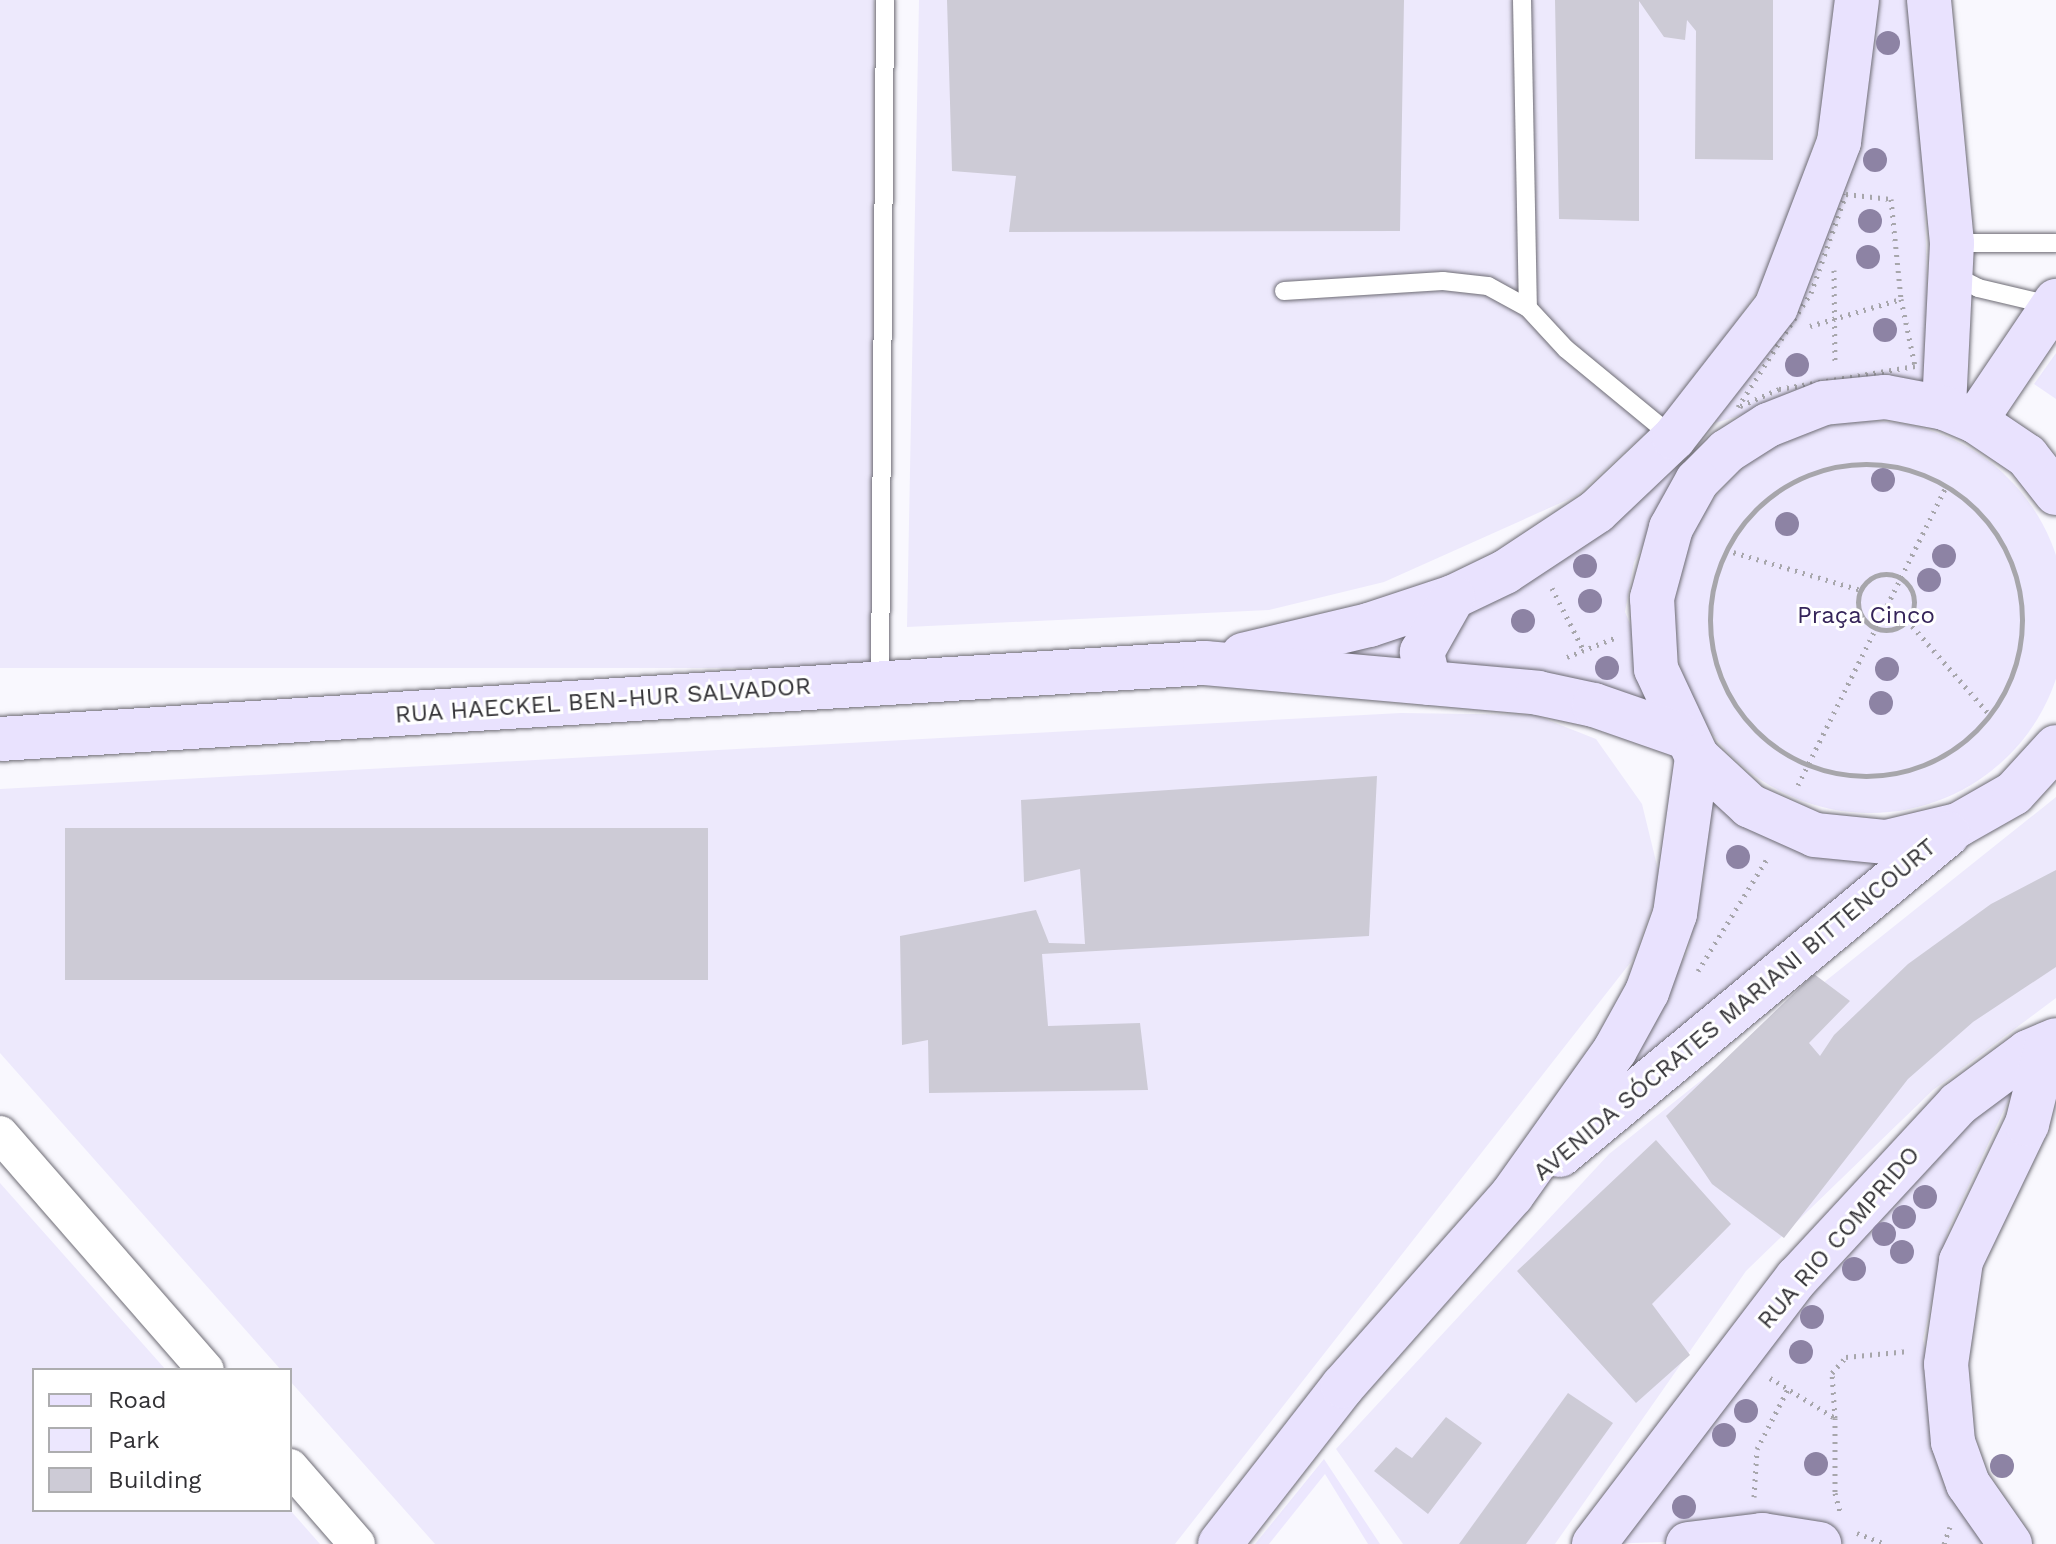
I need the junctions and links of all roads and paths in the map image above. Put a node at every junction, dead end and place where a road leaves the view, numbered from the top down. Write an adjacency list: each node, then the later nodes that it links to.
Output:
1 (885, 0): 34 (lane)
2 (1522, 0): 11 (lane)
3 (1857, 0): 16 (street, RUA HAECKEL BEN-HUR SALVADOR)
4 (1929, 0): 7 (street)
5 (1833, 229): 9 (path); 12 (path); 13 (path)
6 (2056, 243): 7 (lane)
7 (1951, 258): 10 (lane); 15 (street)
8 (1284, 291): 11 (lane)
9 (1901, 299): 12 (path); 14 (path)
10 (2054, 303): 15 (street)
11 (1528, 308): 16 (lane)
12 (1834, 318): 13 (path); 14 (path)
13 (1783, 336): 14 (path)
14 (1835, 377)
15 (1960, 414): 17 (street); 19 (street)
16 (1674, 438): 17 (street); 24 (street, RUA HAECKEL BEN-HUR SALVADOR)
17 (1711, 467): 37 (street)
18 (1947, 485): 20 (path); 21 (path); 35 (path)
19 (2056, 493)
20 (1726, 550): 23 (path); 39 (path)
21 (1899, 577): 23 (path); 25 (path); 26 (path)
22 (1549, 583): 29 (path)
23 (1861, 590): 26 (path)
24 (1453, 597): 32 (street, RUA HAECKEL BEN-HUR SALVADOR); 33 (street)
25 (1907, 620): 26 (path); 35 (path)
26 (1874, 627): 39 (path)
27 (1618, 628): 28 (path)
28 (1618, 637): 29 (path); 30 (path)
29 (1583, 649): 31 (path)
30 (1621, 650)
31 (1563, 659)
32 (1205, 663): 33 (street, RUA HAECKEL BEN-HUR SALVADOR); 34 (street, RUA HAECKEL BEN-HUR SALVADOR)
33 (1429, 683): 37 (street, RUA HAECKEL BEN-HUR SALVADOR)
34 (880, 684): 36 (street, RUA HAECKEL BEN-HUR SALVADOR)
35 (1989, 714): 39 (path)
36 (0, 739)
37 (1690, 746): 40 (street); 47 (street, AVENIDA SÓCRATES MARIANI BITTENCOURT)
38 (2056, 747): 40 (street)
39 (1806, 764)
40 (1958, 825): 47 (street, AVENIDA SÓCRATES MARIANI BITTENCOURT)
41 (1777, 843): 44 (path)
42 (1700, 950): 43 (path)
43 (1687, 975)
44 (1695, 975)
45 (2051, 1042): 58 (street, RUA RIO COMPRIDO); 60 (street)
46 (0, 1134): 49 (street)
47 (1512, 1195): 57 (street, AVENIDA SÓCRATES MARIANI BITTENCOURT)
48 (1914, 1350): 52 (path)
49 (204, 1368)
50 (1766, 1376): 51 (path)
51 (1788, 1389): 52 (path); 54 (path)
52 (1835, 1418): 55 (path)
53 (292, 1469): 56 (street)
54 (1754, 1510)
55 (1830, 1530): 59 (street)
56 (357, 1544)
57 (1220, 1544)
58 (1594, 1544)
59 (1688, 1544)
60 (2010, 1544)

